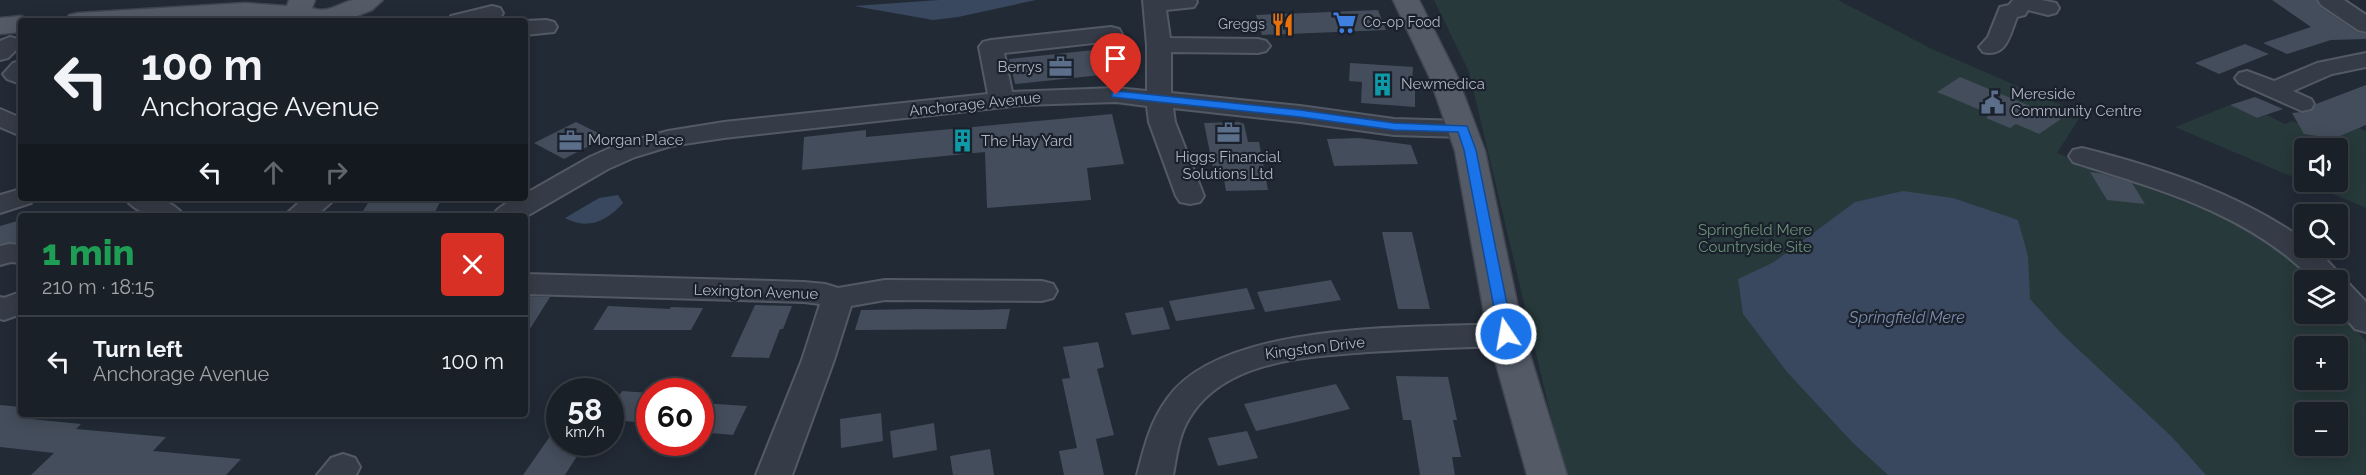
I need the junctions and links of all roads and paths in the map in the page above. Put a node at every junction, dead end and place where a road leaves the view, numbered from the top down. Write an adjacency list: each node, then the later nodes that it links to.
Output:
1 (372, 0): 8 (main road)
2 (1406, 0): 23 (main road)
3 (2329, 0): 12 (street)
4 (1154, 2): 5 (street); 14 (street)
5 (1186, 2)
6 (2021, 4): 7 (street); 16 (street)
7 (2048, 8)
8 (317, 12): 10 (main road)
9 (492, 13): 11 (street)
10 (128, 18)
11 (471, 18)
12 (2366, 25)
13 (1111, 34): 21 (street)
14 (1159, 45): 15 (street); 20 (street)
15 (1258, 46)
16 (1991, 48)
17 (2366, 60): 19 (street)
18 (2247, 78): 19 (street)
19 (2274, 90): 22 (street)
20 (1159, 99): 21 (street, Anchorage Avenue); 23 (street, Anchorage Avenue); 25 (street)
21 (1001, 100): 27 (street, Anchorage Avenue)
22 (2302, 104)
23 (1462, 129): 45 (main road)
24 (2082, 156): 37 (street)
25 (1190, 196)
26 (18, 198): 31 (street)
27 (528, 199)
28 (144, 201): 32 (street)
29 (318, 201): 33 (street)
30 (526, 201): 34 (street, Anchorage Avenue)
31 (0, 205)
32 (165, 213)
33 (302, 213)
34 (510, 213)
35 (18, 254): 36 (street)
36 (0, 256)
37 (2320, 270)
38 (528, 284): 40 (street, Lexington Avenue)
39 (1042, 291): 40 (street)
40 (836, 300): 46 (street, Lexington Avenue)
41 (2348, 301): 44 (street)
42 (18, 303): 43 (street)
43 (0, 307)
44 (2366, 322)
45 (1506, 334): 47 (street, Kingston Drive); 48 (main road)
46 (774, 475)
47 (1155, 475)
48 (1547, 475)

